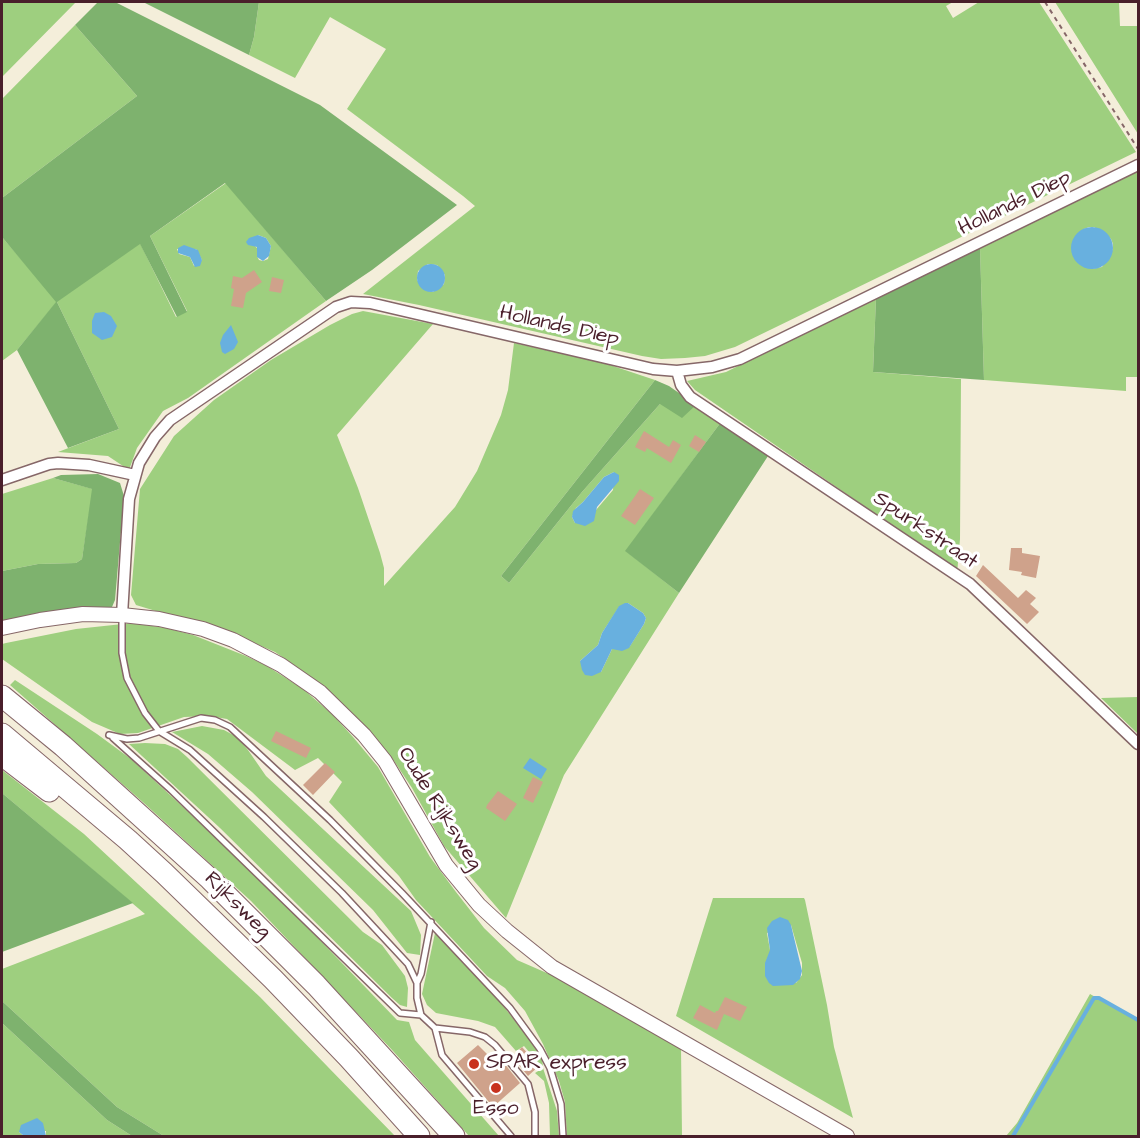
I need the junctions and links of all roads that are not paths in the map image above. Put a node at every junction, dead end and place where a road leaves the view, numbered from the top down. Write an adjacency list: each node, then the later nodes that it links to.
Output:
1 (1138, 165): 2 (street, Hollands Diep)
2 (677, 370): 3 (street, Hollands Diep); 10 (street, Spurkstraat)
3 (135, 475): 4 (street); 5 (street, Hollands Diep)
4 (2, 480)
5 (122, 615): 6 (street, Oude Rijksweg); 8 (lane); 22 (street, Oude Rijksweg)
6 (2, 628)
7 (2, 696): 18 (highway, Rijksweg)
8 (159, 731): 13 (lane); 14 (lane); 15 (lane)
9 (2, 734): 12 (highway, Rijksweg)
10 (1138, 744)
11 (2, 755): 12 (highway)
12 (128, 840): 17 (highway, Rijksweg)
13 (430, 922): 14 (lane); 21 (lane)
14 (417, 983): 15 (lane)
15 (422, 1015): 16 (lane)
16 (435, 1028): 19 (lane); 20 (lane)
17 (419, 1137)
18 (454, 1137)
19 (511, 1137)
20 (535, 1137)
21 (563, 1137)
22 (847, 1137)

